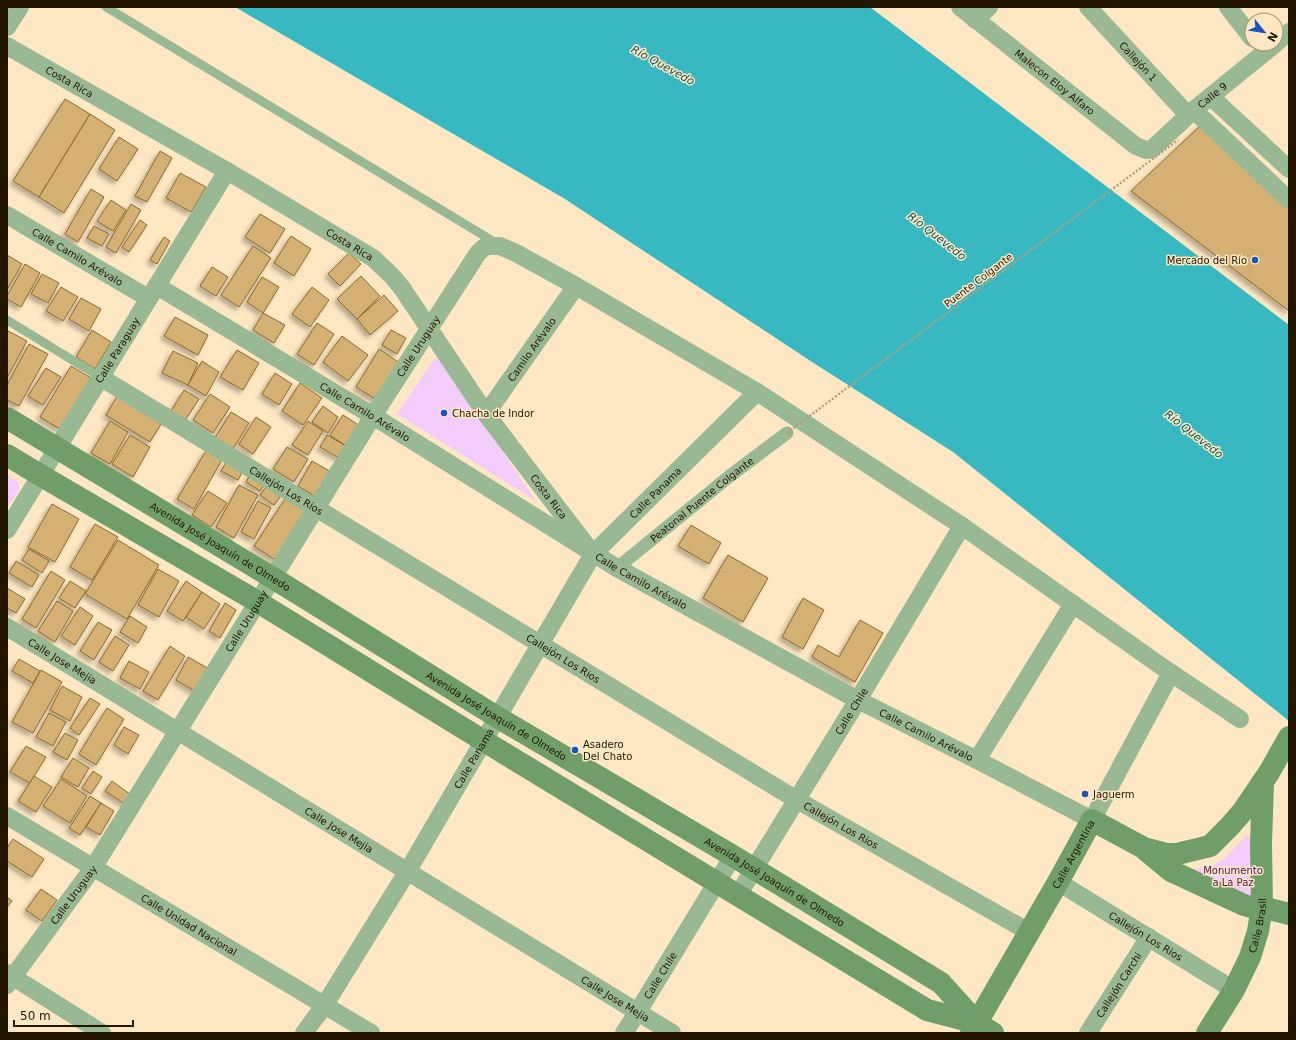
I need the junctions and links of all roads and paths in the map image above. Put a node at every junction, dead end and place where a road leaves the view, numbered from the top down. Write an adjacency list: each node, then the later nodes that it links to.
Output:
1 (20, 7): 8 (street)
2 (106, 7): 20 (lane)
3 (960, 7): 7 (street, Malecon Eloy Alfaro)
4 (989, 7): 7 (street)
5 (1088, 7): 13 (street, Callejón 1)
6 (1228, 7): 9 (street)
7 (976, 20): 15 (street, Malecon Eloy Alfaro)
8 (7, 27)
9 (1244, 28)
10 (7, 46): 17 (street, Costa Rica)
11 (1261, 52): 12 (street, Calle 9)
12 (1211, 97): 13 (street, Calle 9); 16 (street)
13 (1192, 112): 15 (street, Calle 9); 18 (street)
14 (1178, 140): 30 (path, Puente Colgante, bridge)
15 (1152, 149)
16 (1289, 169)
17 (227, 171): 22 (street, Calle Paraguay); 24 (street, Costa Rica)
18 (1289, 200)
19 (7, 215): 22 (street, Calle Camilo Arévalo)
20 (500, 246): 21 (street); 24 (street, Calle Uruguay)
21 (576, 286): 26 (street); 27 (street, Camilo Arévalo)
22 (153, 292): 25 (street, Calle Paraguay); 28 (street, Calle Camilo Arévalo)
23 (7, 320): 25 (lane)
24 (430, 329): 27 (street, Costa Rica); 28 (street, Calle Uruguay)
25 (100, 377): 31 (street, Calle Paraguay); 34 (street, Callejón Los Rios)
26 (757, 392): 35 (street); 37 (street, Calle Panama)
27 (486, 414): 37 (street, Costa Rica)
28 (373, 416): 34 (street, Calle Uruguay); 37 (street, Calle Camilo Arévalo)
29 (7, 418): 31 (main road, Avenida José Joaquín de Olmedo)
30 (787, 433): 38 (street, Peatonal Puente Colgante)
31 (58, 448): 33 (street, Calle Paraguay); 39 (main road, Avenida José Joaquín de Olmedo)
32 (7, 455): 33 (main road)
33 (40, 475): 36 (street, Calle Paraguay); 40 (main road)
34 (316, 509): 39 (street, Calle Uruguay); 43 (street, Callejón Los Rios)
35 (962, 526): 41 (street); 45 (street, Calle Chile)
36 (7, 530)
37 (594, 554): 38 (street, Calle Camilo Arévalo); 43 (street, Calle Panama)
38 (617, 568): 45 (street, Calle Camilo Arévalo)
39 (273, 578): 40 (street, Calle Uruguay); 46 (main road, Avenida José Joaquín de Olmedo)
40 (258, 602): 48 (street, Calle Uruguay); 50 (main road)
41 (1073, 604): 44 (street); 51 (street)
42 (7, 627): 48 (street, Calle Jose Mejia)
43 (540, 644): 46 (street, Calle Panama); 53 (street, Callejón Los Rios)
44 (1170, 673): 47 (street); 55 (street, Calle Argentina)
45 (858, 700): 51 (street, Calle Camilo Arévalo); 53 (street, Calle Chile)
46 (497, 717): 50 (street, Calle Panama); 57 (main road, Avenida José Joaquín de Olmedo)
47 (1240, 719)
48 (179, 731): 58 (street, Calle Uruguay); 60 (street, Calle Jose Mejia)
49 (1289, 737): 52 (main road, Calle Camilo Arévalo)
50 (484, 741): 60 (street, Calle Panama); 62 (main road)
51 (977, 760): 55 (street, Calle Camilo Arévalo)
52 (1267, 776): 56 (main road, Calle Camilo Arévalo); 64 (main road, Calle Brasil)
53 (797, 800): 59 (street, Calle Chile); 66 (street, Callejón Los Rios)
54 (7, 816): 58 (street, Calle Unidad Nacional)
55 (1092, 820): 56 (main road, Calle Camilo Arévalo); 61 (main road, Calle Argentina)
56 (1142, 847): 64 (main road, Calle Camilo Arévalo)
57 (733, 856): 59 (main road, Avenida José Joaquín de Olmedo); 62 (street, Calle Chile)
58 (93, 868): 68 (street, Calle Uruguay); 70 (street, Calle Unidad Nacional)
59 (754, 869): 63 (street, Calle Chile); 72 (main road, Avenida José Joaquín de Olmedo)
60 (407, 872): 70 (street, Calle Panama); 71 (street, Calle Jose Mejia)
61 (1058, 882): 66 (main road, Calle Argentina); 67 (street, Callejón Los Rios)
62 (717, 883): 63 (main road); 71 (street, Calle Chile)
63 (738, 895): 72 (main road)
64 (1262, 907): 65 (main road, Calle Camilo Arévalo); 69 (main road, Calle Brasil)
65 (1289, 914)
66 (1029, 932): 72 (main road, Calle Argentina)
67 (1149, 937): 69 (street, Callejón Los Rios); 78 (street, Callejón Carchi)
68 (9, 978): 73 (street)
69 (1234, 990): 79 (main road, Calle Brasil)
70 (324, 1006): 74 (street, Calle Panama); 75 (street, Calle Unidad Nacional)
71 (637, 1013): 76 (street, Calle Chile); 77 (street, Calle Jose Mejia)
72 (980, 1030)
73 (102, 1033)
74 (304, 1033)
75 (371, 1033)
76 (624, 1033)
77 (672, 1033)
78 (1088, 1033)
79 (1207, 1033)

